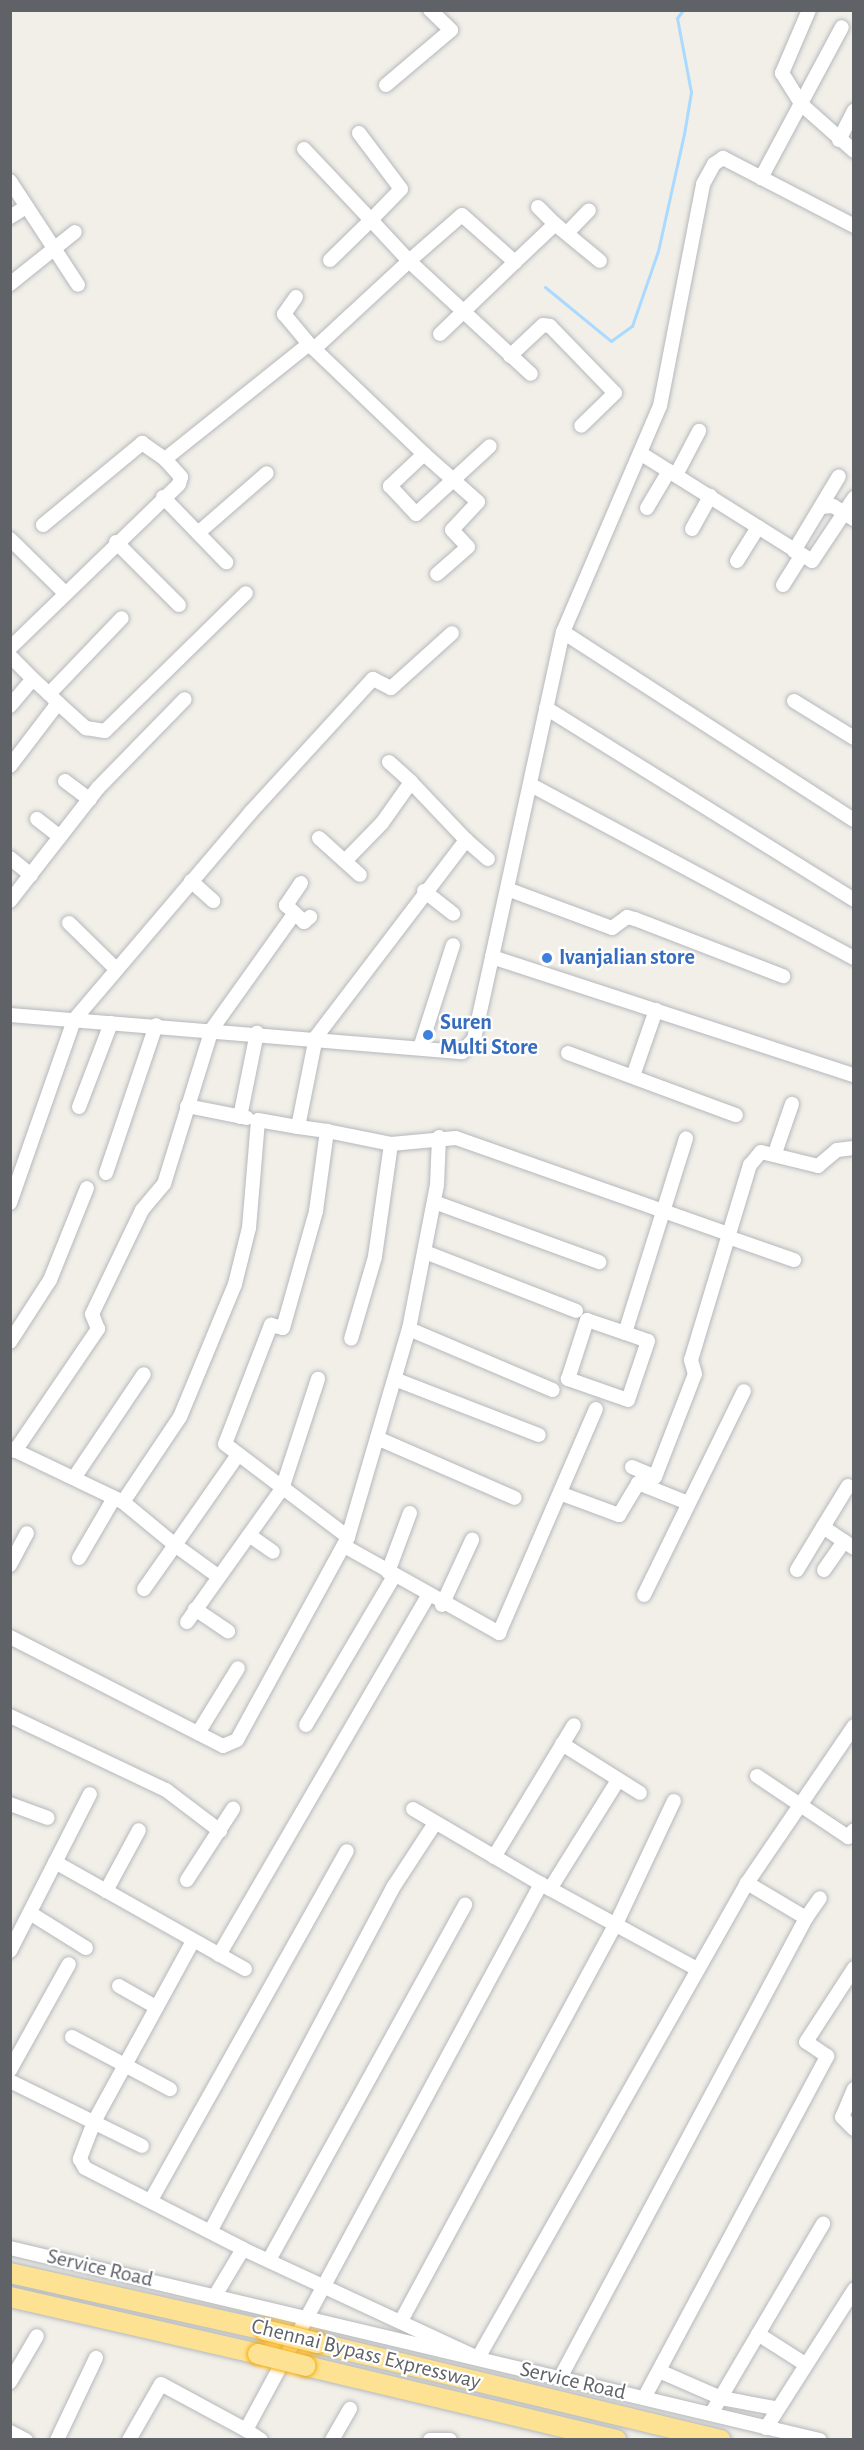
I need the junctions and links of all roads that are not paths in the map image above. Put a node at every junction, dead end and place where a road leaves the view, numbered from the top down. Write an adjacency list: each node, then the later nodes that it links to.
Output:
1 (430, 10): 4 (street)
2 (809, 10): 5 (street)
3 (842, 27): 5 (street)
4 (386, 85)
5 (801, 104): 8 (street); 11 (street)
6 (854, 111): 8 (street)
7 (358, 133): 17 (street)
8 (838, 140): 10 (street)
9 (304, 149): 17 (street)
10 (854, 151)
11 (761, 178): 19 (street); 38 (street)
12 (10, 181): 13 (street)
13 (26, 207): 16 (street); 22 (street)
14 (538, 207): 18 (street)
15 (590, 210): 21 (street)
16 (10, 217)
17 (371, 220): 23 (street); 24 (street)
18 (555, 224): 21 (street); 26 (street)
19 (854, 226)
20 (75, 232): 22 (street)
21 (568, 232): 25 (street)
22 (53, 249): 27 (street); 28 (street)
23 (330, 260)
24 (409, 261): 26 (street); 30 (street); 32 (street)
25 (600, 261)
26 (515, 262): 30 (street)
27 (10, 284)
28 (78, 285)
29 (296, 297): 32 (street)
30 (461, 314): 31 (street); 33 (street)
31 (440, 334)
32 (311, 347): 39 (street); 40 (street)
33 (510, 356): 34 (street); 35 (street)
34 (531, 374)
35 (581, 426)
36 (699, 432): 42 (street)
37 (490, 446): 44 (street)
38 (640, 453): 42 (street); 66 (street)
39 (424, 454): 44 (street); 44 (street)
40 (165, 459): 46 (street); 51 (street)
41 (267, 473): 54 (street)
42 (673, 473): 45 (street); 49 (street)
43 (839, 476): 48 (street)
44 (454, 480): 60 (street)
45 (710, 496): 52 (street); 53 (street)
46 (164, 497): 54 (street); 56 (street)
47 (854, 498): 50 (street)
48 (821, 507): 50 (street); 57 (street)
49 (647, 508)
50 (849, 516): 57 (street)
51 (43, 525)
52 (758, 527): 57 (street); 58 (street)
53 (692, 529)
54 (198, 533): 59 (street)
55 (12, 542): 62 (street)
56 (116, 542): 62 (street); 64 (street)
57 (798, 553): 61 (street)
58 (737, 561)
59 (226, 562)
60 (437, 574)
61 (783, 585)
62 (64, 592): 68 (street)
63 (246, 593): 71 (street)
64 (179, 604)
65 (122, 618): 71 (street)
66 (563, 632): 75 (street); 84 (street)
67 (452, 633): 93 (street)
68 (10, 648)
69 (10, 656): 70 (street)
70 (33, 678): 71 (street); 74 (street)
71 (53, 699): 78 (street)
72 (185, 699): 82 (street)
73 (794, 701): 76 (street)
74 (10, 706)
75 (546, 708): 81 (street); 97 (street)
76 (854, 738)
77 (389, 762): 80 (street)
78 (10, 766)
79 (65, 781): 82 (street)
80 (411, 782): 87 (street); 90 (street)
81 (531, 785): 95 (street); 106 (street)
82 (90, 800): 85 (street)
83 (38, 819): 85 (street)
84 (854, 820)
85 (60, 837): 91 (street)
86 (319, 838): 90 (street)
87 (466, 840): 89 (street); 96 (street)
88 (10, 858): 91 (street)
89 (489, 859)
90 (345, 861): 92 (street)
91 (31, 875): 98 (street)
92 (360, 875)
93 (191, 881): 99 (street); 107 (street)
94 (301, 884): 100 (street)
95 (507, 889): 105 (street); 108 (street)
96 (424, 891): 101 (street); 116 (street)
97 (854, 900)
98 (10, 901)
99 (213, 901)
100 (294, 914): 102 (street); 114 (street)
101 (453, 914)
102 (310, 917)
103 (69, 923): 107 (street)
104 (453, 945): 117 (street)
105 (492, 957): 109 (street); 117 (street)
106 (854, 958)
107 (116, 969): 111 (street)
108 (783, 976)
109 (656, 1010): 119 (street); 120 (street)
110 (12, 1018): 111 (street)
111 (74, 1020): 112 (street); 137 (street)
112 (111, 1023): 113 (street); 122 (street)
113 (156, 1025): 114 (street); 134 (street)
114 (212, 1029): 115 (street); 123 (street)
115 (257, 1032): 116 (street); 125 (street)
116 (316, 1037): 117 (street); 127 (street)
117 (420, 1048)
118 (568, 1053): 120 (street)
119 (854, 1075)
120 (633, 1076): 124 (street)
121 (792, 1104): 133 (street)
122 (79, 1107)
123 (187, 1107): 125 (street); 156 (street)
124 (736, 1115)
125 (240, 1117): 126 (street)
126 (258, 1120): 127 (street); 164 (street)
127 (298, 1127): 128 (street)
128 (327, 1131): 131 (street); 157 (street)
129 (439, 1137): 131 (street); 136 (street); 138 (street)
130 (686, 1138): 138 (street)
131 (391, 1144): 146 (street)
132 (854, 1148): 133 (street)
133 (775, 1153): 139 (street)
134 (106, 1173)
135 (87, 1188): 147 (street)
136 (435, 1202): 140 (street); 142 (street)
137 (10, 1203)
138 (663, 1213): 139 (street); 145 (street)
139 (729, 1236): 141 (street); 158 (street)
140 (425, 1252): 143 (street); 144 (street)
141 (794, 1260)
142 (599, 1262)
143 (576, 1311)
144 (410, 1329): 150 (street); 151 (street)
145 (625, 1333): 145 (street)
146 (351, 1339)
147 (10, 1342)
148 (144, 1374): 159 (street)
149 (318, 1379): 161 (street)
150 (396, 1380): 154 (street); 155 (street)
151 (553, 1390)
152 (744, 1391): 165 (street)
153 (596, 1409): 162 (street)
154 (539, 1435)
155 (377, 1438): 163 (street); 173 (street)
156 (13, 1450): 159 (street)
157 (237, 1456): 161 (street); 171 (street)
158 (632, 1467)
159 (74, 1478): 164 (street)
160 (848, 1486): 167 (street)
161 (282, 1489): 169 (street); 173 (street)
162 (562, 1494): 165 (street); 184 (street)
163 (515, 1497)
164 (119, 1500): 171 (street); 175 (street)
165 (688, 1503): 182 (street)
166 (410, 1513): 179 (street)
167 (823, 1527): 172 (street); 177 (street)
168 (27, 1533): 176 (street)
169 (249, 1535): 174 (street); 180 (street)
170 (472, 1540): 184 (street)
171 (176, 1545): 180 (street); 181 (street)
172 (849, 1545): 178 (street)
173 (351, 1546): 179 (street); 194 (street)
174 (273, 1552)
175 (79, 1558)
176 (10, 1565)
177 (797, 1570)
178 (824, 1570)
179 (391, 1574): 183 (street); 191 (street)
180 (219, 1577): 185 (street)
181 (144, 1589)
182 (644, 1595)
183 (428, 1596): 184 (street); 225 (street)
184 (442, 1605)
185 (195, 1609): 186 (street); 187 (street)
186 (187, 1622)
187 (228, 1631)
188 (10, 1637): 194 (street)
189 (238, 1668): 194 (street)
190 (10, 1716): 209 (street)
191 (306, 1725)
192 (574, 1725): 195 (street)
193 (854, 1726): 202 (street)
194 (198, 1733)
195 (562, 1744): 197 (street); 211 (street)
196 (758, 1776): 202 (street)
197 (618, 1780): 198 (street); 215 (street)
198 (640, 1792)
199 (90, 1794): 212 (street)
200 (674, 1801): 221 (street)
201 (10, 1804): 205 (street)
202 (798, 1805): 208 (street); 214 (street)
203 (233, 1809): 209 (street)
204 (413, 1809): 206 (street)
205 (48, 1818)
206 (435, 1823): 211 (street); 243 (street)
207 (139, 1830): 216 (street)
208 (854, 1830)
209 (220, 1831): 213 (street)
210 (346, 1851): 241 (street)
211 (494, 1857): 215 (street)
212 (55, 1862): 216 (street); 219 (street)
213 (187, 1880)
214 (747, 1883): 220 (street); 229 (street)
215 (545, 1887): 221 (street); 248 (street)
216 (106, 1891): 222 (street)
217 (820, 1898): 220 (street)
218 (465, 1905): 246 (street)
219 (30, 1913): 223 (street); 224 (street)
220 (806, 1918): 261 (street)
221 (616, 1924): 229 (street); 253 (street)
222 (193, 1941): 225 (street); 231 (street)
223 (86, 1948)
224 (10, 1951)
225 (219, 1955): 228 (street)
226 (69, 1964): 234 (street)
227 (854, 1968): 260 (street)
228 (245, 1969)
229 (697, 1969): 257 (street)
230 (119, 1986): 231 (street)
231 (156, 2007): 233 (street)
232 (72, 2037): 233 (street)
233 (125, 2064): 236 (street); 238 (street)
234 (10, 2070)
235 (12, 2086): 238 (street)
236 (170, 2089)
237 (854, 2090): 239 (street)
238 (93, 2122): 240 (street); 241 (street)
239 (854, 2129)
240 (142, 2146)
241 (151, 2200): 243 (street)
242 (823, 2224): 254 (street)
243 (211, 2230): 245 (street)
244 (10, 2248): 250 (street, Service Road)
245 (243, 2249): 246 (street); 250 (street)
246 (269, 2260): 248 (street)
247 (10, 2273): 279 (highway, Chennai Bypass Expressway, bridge)
248 (326, 2285): 252 (street); 253 (street)
249 (854, 2290): 259 (street)
250 (216, 2294): 252 (street, Service Road)
251 (10, 2297): 278 (highway, Chennai Bypass Expressway, bridge)
252 (306, 2320): 257 (street, Service Road); 269 (street)
253 (401, 2321): 257 (street)
254 (758, 2334): 259 (street); 264 (street)
255 (37, 2336): 258 (street)
256 (96, 2358): 272 (street)
257 (478, 2358): 261 (street, Service Road)
258 (16, 2360): 262 (street)
259 (805, 2364): 265 (street)
260 (659, 2372): 263 (street); 264 (street)
261 (560, 2378): 263 (street, Service Road)
262 (10, 2382)
263 (644, 2398): 267 (street, Service Road)
264 (721, 2398): 265 (street); 267 (street)
265 (775, 2408): 268 (street)
266 (350, 2409): 275 (street)
267 (711, 2414): 268 (street, Service Road)
268 (766, 2428): 280 (street, Service Road)
269 (246, 2430): 273 (street); 274 (street)
270 (10, 2432): 271 (street)
271 (26, 2439)
272 (57, 2439)
273 (129, 2439)
274 (261, 2439)
275 (332, 2439)
276 (430, 2439): 277 (street)
277 (450, 2439)
278 (616, 2439)
279 (721, 2439)
280 (820, 2439)

